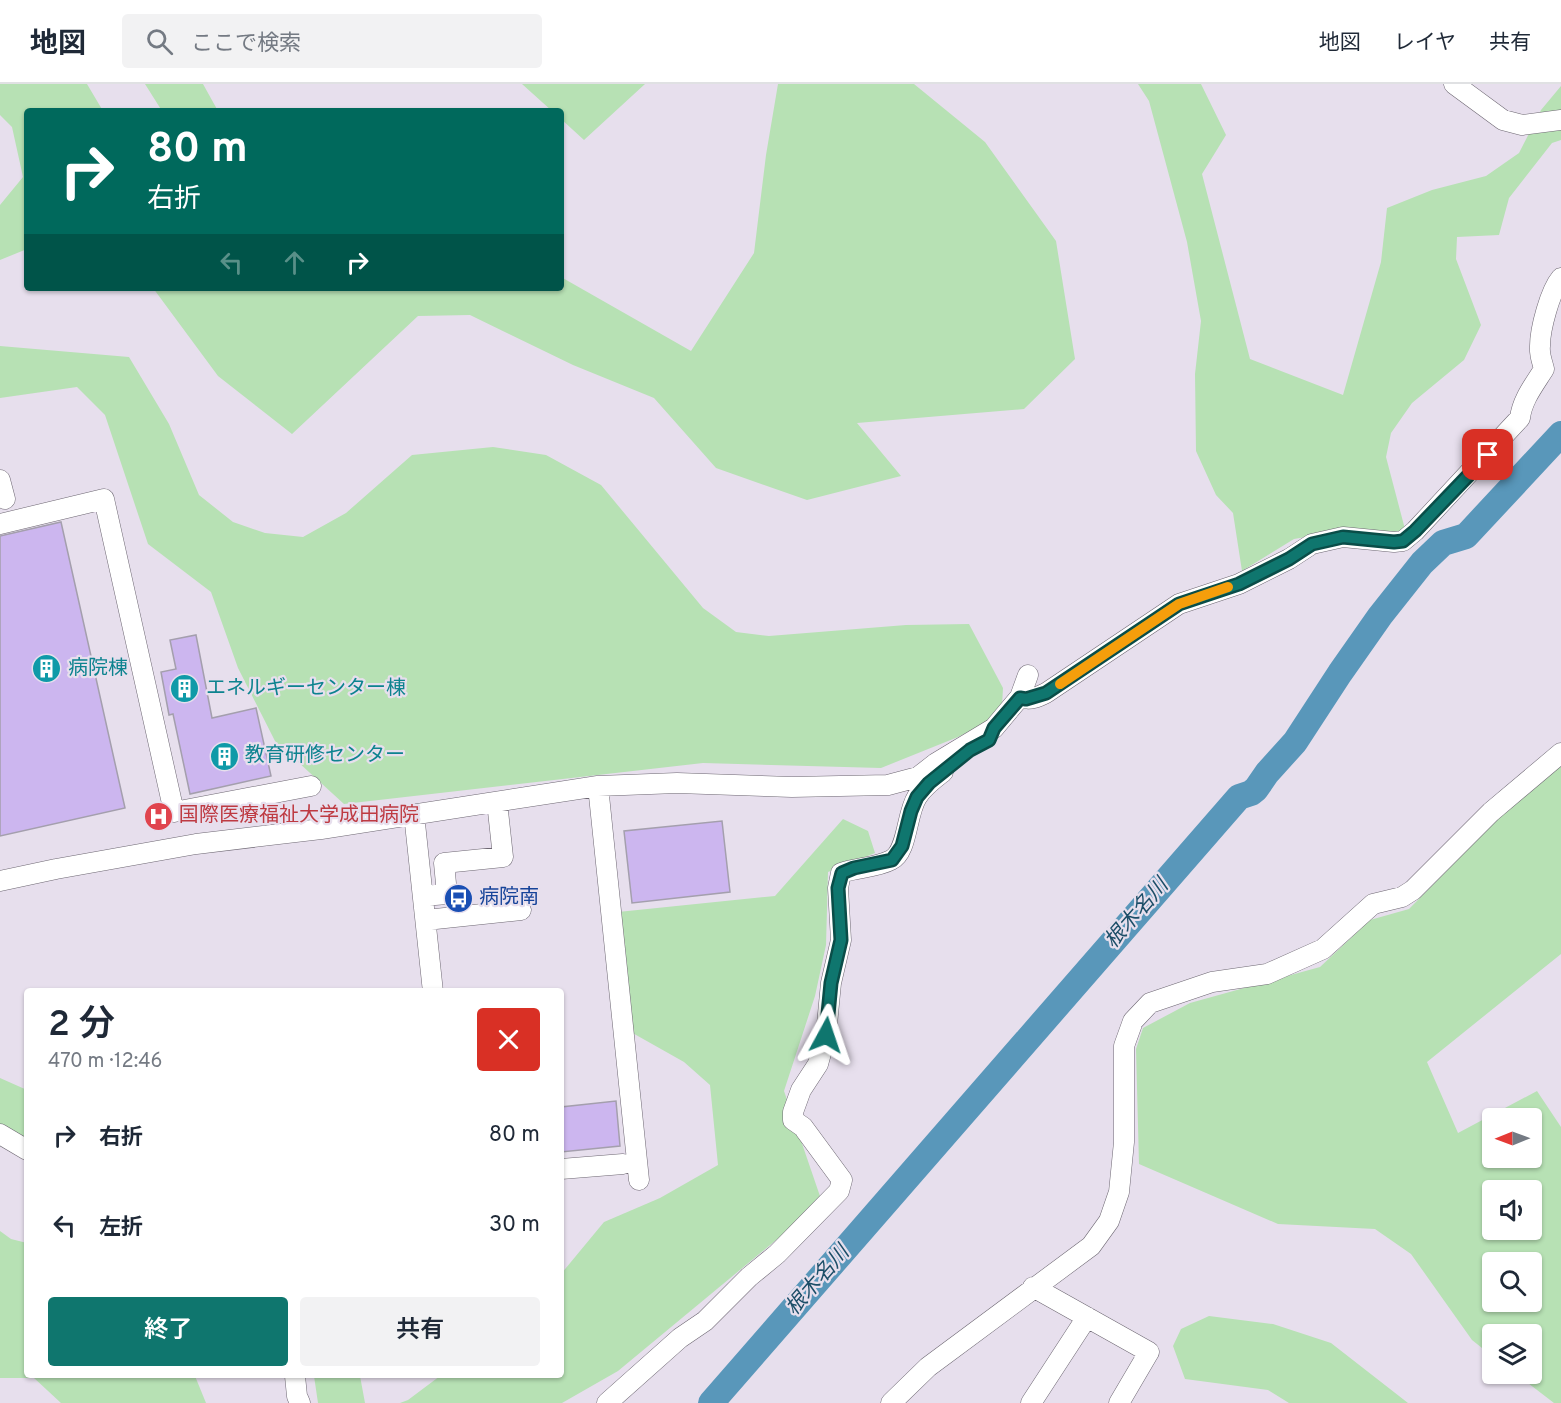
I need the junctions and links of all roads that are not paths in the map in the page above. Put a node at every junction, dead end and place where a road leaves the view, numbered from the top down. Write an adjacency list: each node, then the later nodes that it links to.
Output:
1 (1454, 84): 2 (street)
2 (1561, 120)
3 (1561, 278): 6 (street)
4 (0, 524): 9 (street)
5 (1028, 675): 6 (street)
6 (1020, 698): 7 (street)
7 (994, 728): 10 (street); 27 (street)
8 (1561, 753): 23 (street)
9 (311, 786)
10 (598, 786): 11 (street); 22 (street)
11 (497, 802): 12 (street); 14 (street)
12 (414, 814): 13 (street); 14 (street)
13 (0, 881)
14 (423, 896): 16 (street)
15 (521, 910): 16 (street)
16 (426, 920): 17 (street)
17 (434, 988)
18 (0, 1134): 19 (street)
19 (24, 1148)
20 (623, 1164): 21 (street)
21 (564, 1169)
22 (639, 1180)
23 (1033, 1287): 24 (street); 28 (street)
24 (1087, 1317): 29 (street); 30 (street)
25 (295, 1378): 26 (street)
26 (300, 1403)
27 (607, 1403)
28 (891, 1403)
29 (1031, 1403)
30 (1119, 1403)

